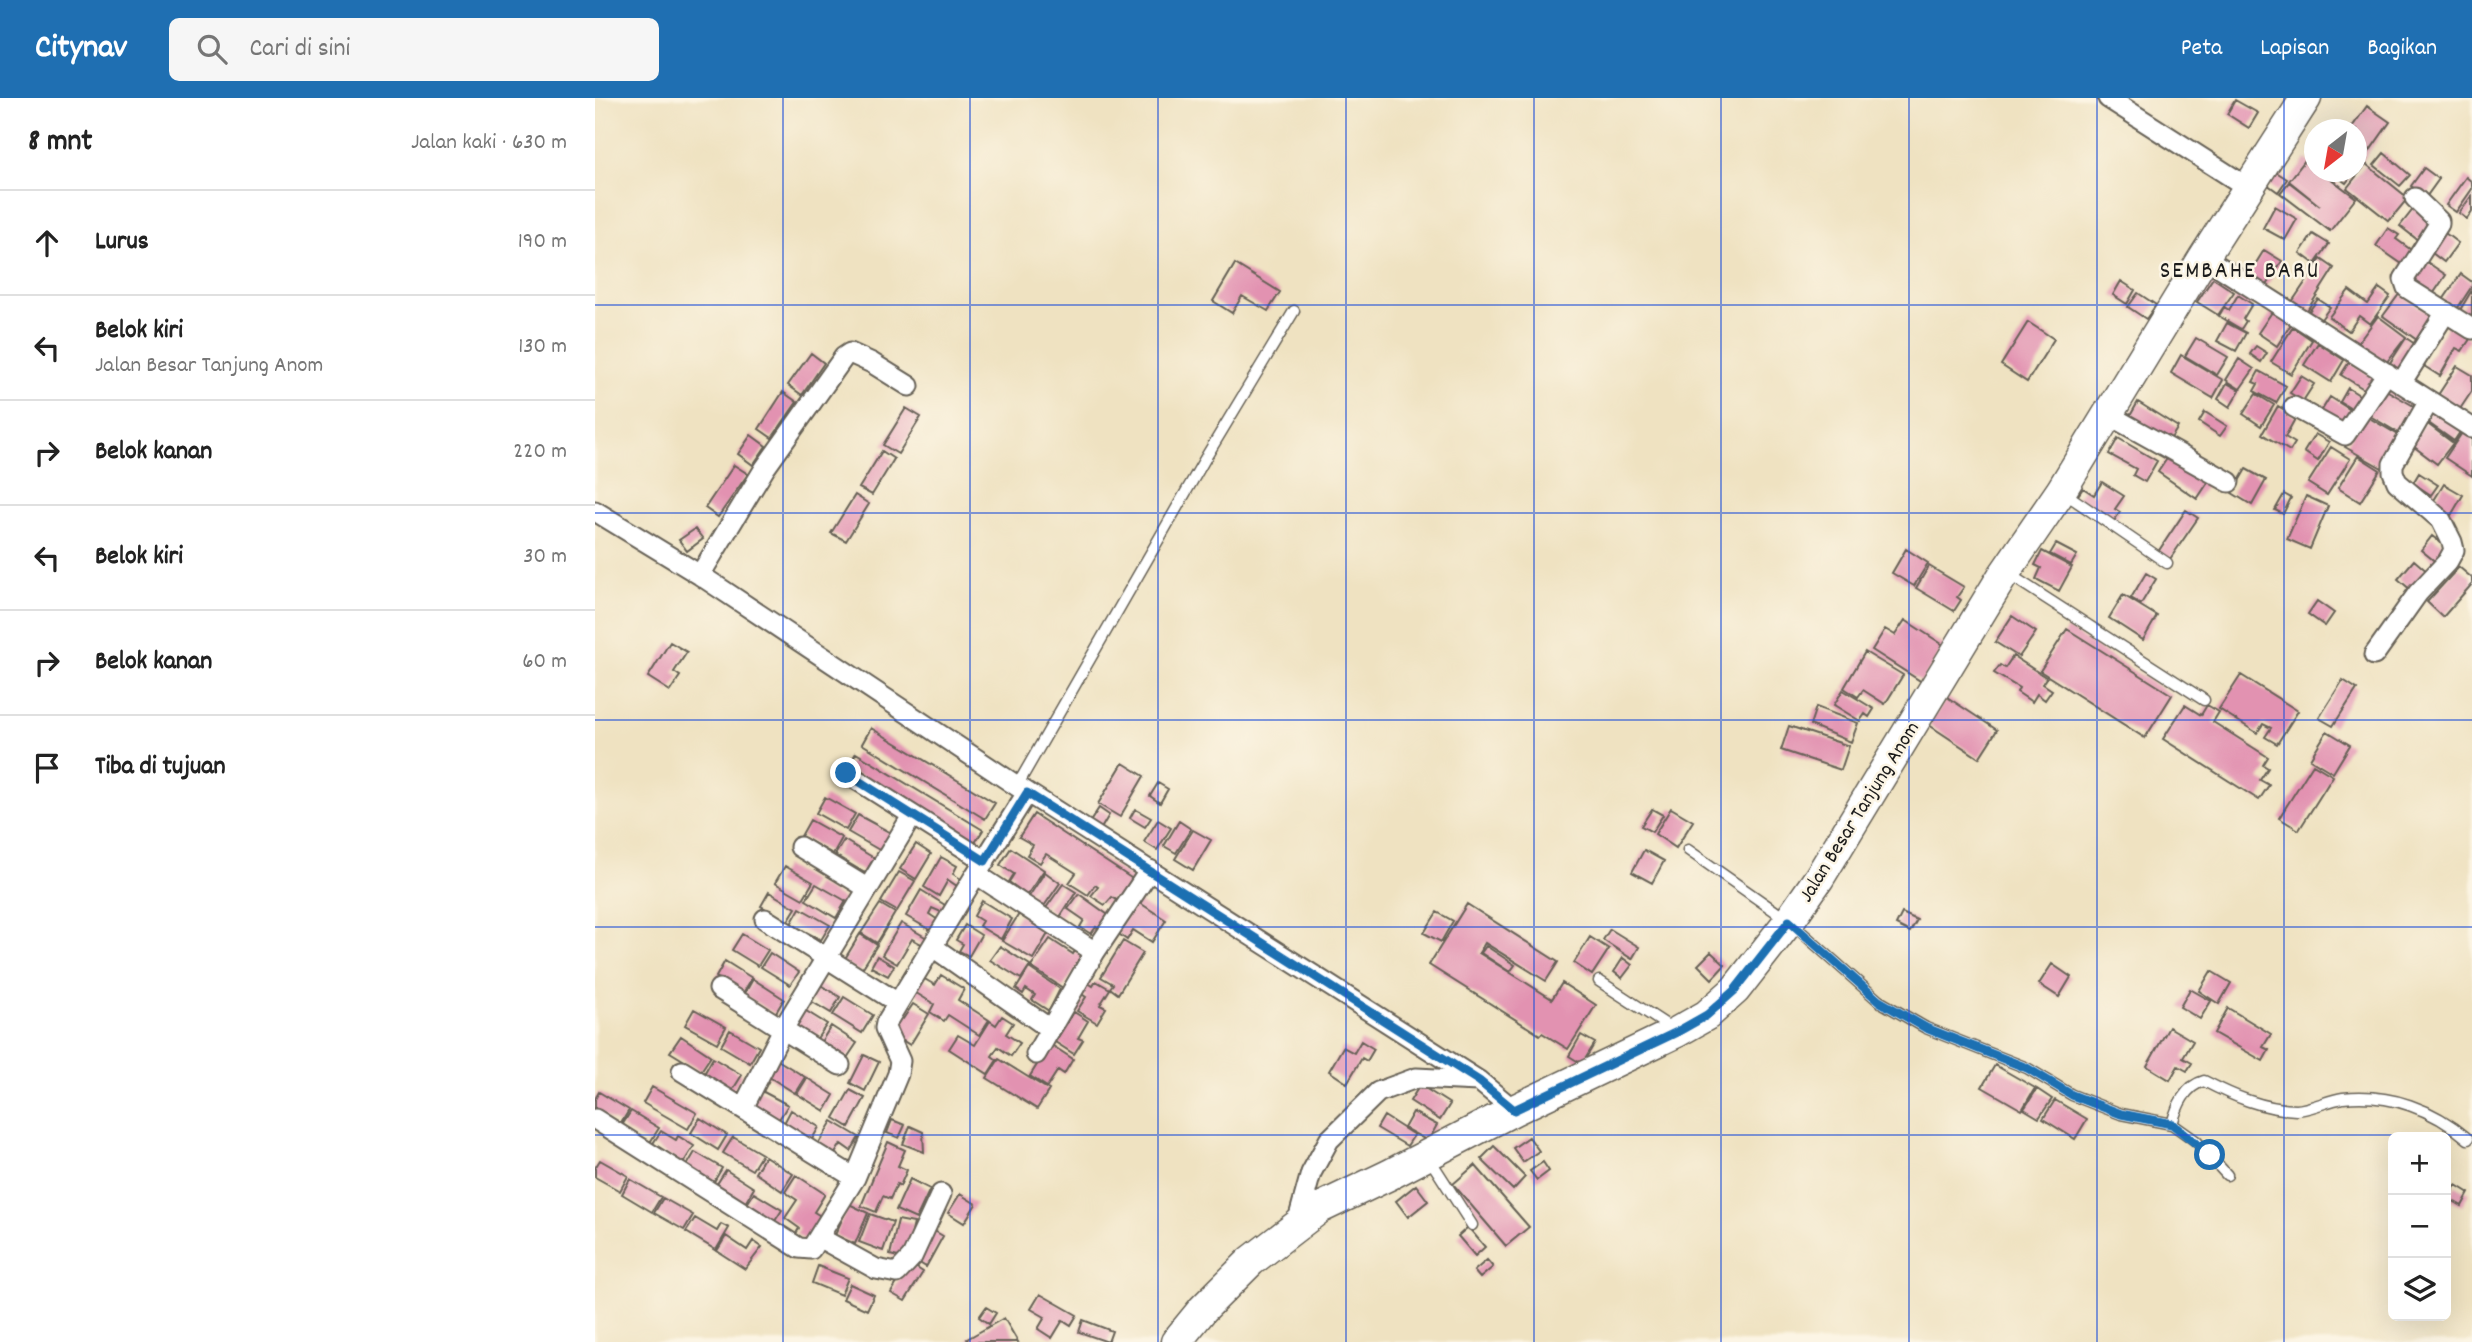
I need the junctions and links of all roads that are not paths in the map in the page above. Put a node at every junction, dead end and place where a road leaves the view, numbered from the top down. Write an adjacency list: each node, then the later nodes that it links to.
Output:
1 (2108, 98): 3 (street)
2 (2306, 98): 3 (main road, Jalan Besar Tanjung Anom)
3 (2247, 187): 5 (main road, Jalan Besar Tanjung Anom)
4 (2415, 198): 7 (street)
5 (2204, 257): 9 (street); 13 (main road, Jalan Besar Tanjung Anom)
6 (1294, 311): 24 (lane)
7 (2446, 312): 8 (street); 9 (street)
8 (2472, 329)
9 (2394, 378): 11 (street); 12 (street)
10 (909, 387): 20 (street)
11 (2429, 401): 14 (street); 21 (street)
12 (2294, 407)
13 (2107, 414): 15 (street); 16 (main road, Jalan Besar Tanjung Anom)
14 (2472, 428)
15 (2229, 482)
16 (2061, 491): 18 (lane); 19 (main road, Jalan Besar Tanjung Anom)
17 (595, 512): 20 (street)
18 (2167, 563)
19 (2006, 572): 22 (lane); 32 (main road, Jalan Besar Tanjung Anom)
20 (700, 575): 24 (street)
21 (2374, 654)
22 (2204, 700)
23 (846, 773): 25 (street)
24 (1022, 790): 28 (street); 29 (street)
25 (912, 816): 28 (street); 30 (street)
26 (800, 847): 30 (street)
27 (1688, 850): 32 (lane)
28 (980, 867): 33 (street); 34 (street)
29 (1150, 870): 34 (street); 45 (street)
30 (867, 888): 35 (street)
31 (765, 919): 35 (street)
32 (1789, 921): 41 (main road, Jalan Besar Tanjung Anom); 49 (lane)
33 (933, 947): 38 (street); 39 (street)
34 (1095, 952): 39 (street)
35 (826, 957): 38 (street); 40 (street)
36 (1599, 981): 41 (lane)
37 (719, 989): 40 (street)
38 (898, 1003): 53 (street)
39 (1050, 1028): 42 (street)
40 (783, 1029): 43 (street); 46 (street)
41 (1677, 1032): 47 (main road, Jalan Besar Tanjung Anom)
42 (1036, 1054)
43 (841, 1065)
44 (682, 1071): 46 (street)
45 (1479, 1081): 47 (street); 55 (street)
46 (743, 1108): 53 (street)
47 (1514, 1110): 51 (main road, Jalan Besar Tanjung Anom)
48 (595, 1119): 57 (street)
49 (2172, 1124): 50 (lane); 52 (lane)
50 (2468, 1139)
51 (1426, 1155): 55 (main road, Jalan Besar Tanjung Anom); 56 (lane)
52 (2227, 1175)
53 (855, 1178): 57 (street)
54 (941, 1194): 57 (street)
55 (1297, 1224): 58 (main road, Jalan Besar Tanjung Anom)
56 (1472, 1225)
57 (820, 1238)
58 (1176, 1342)

